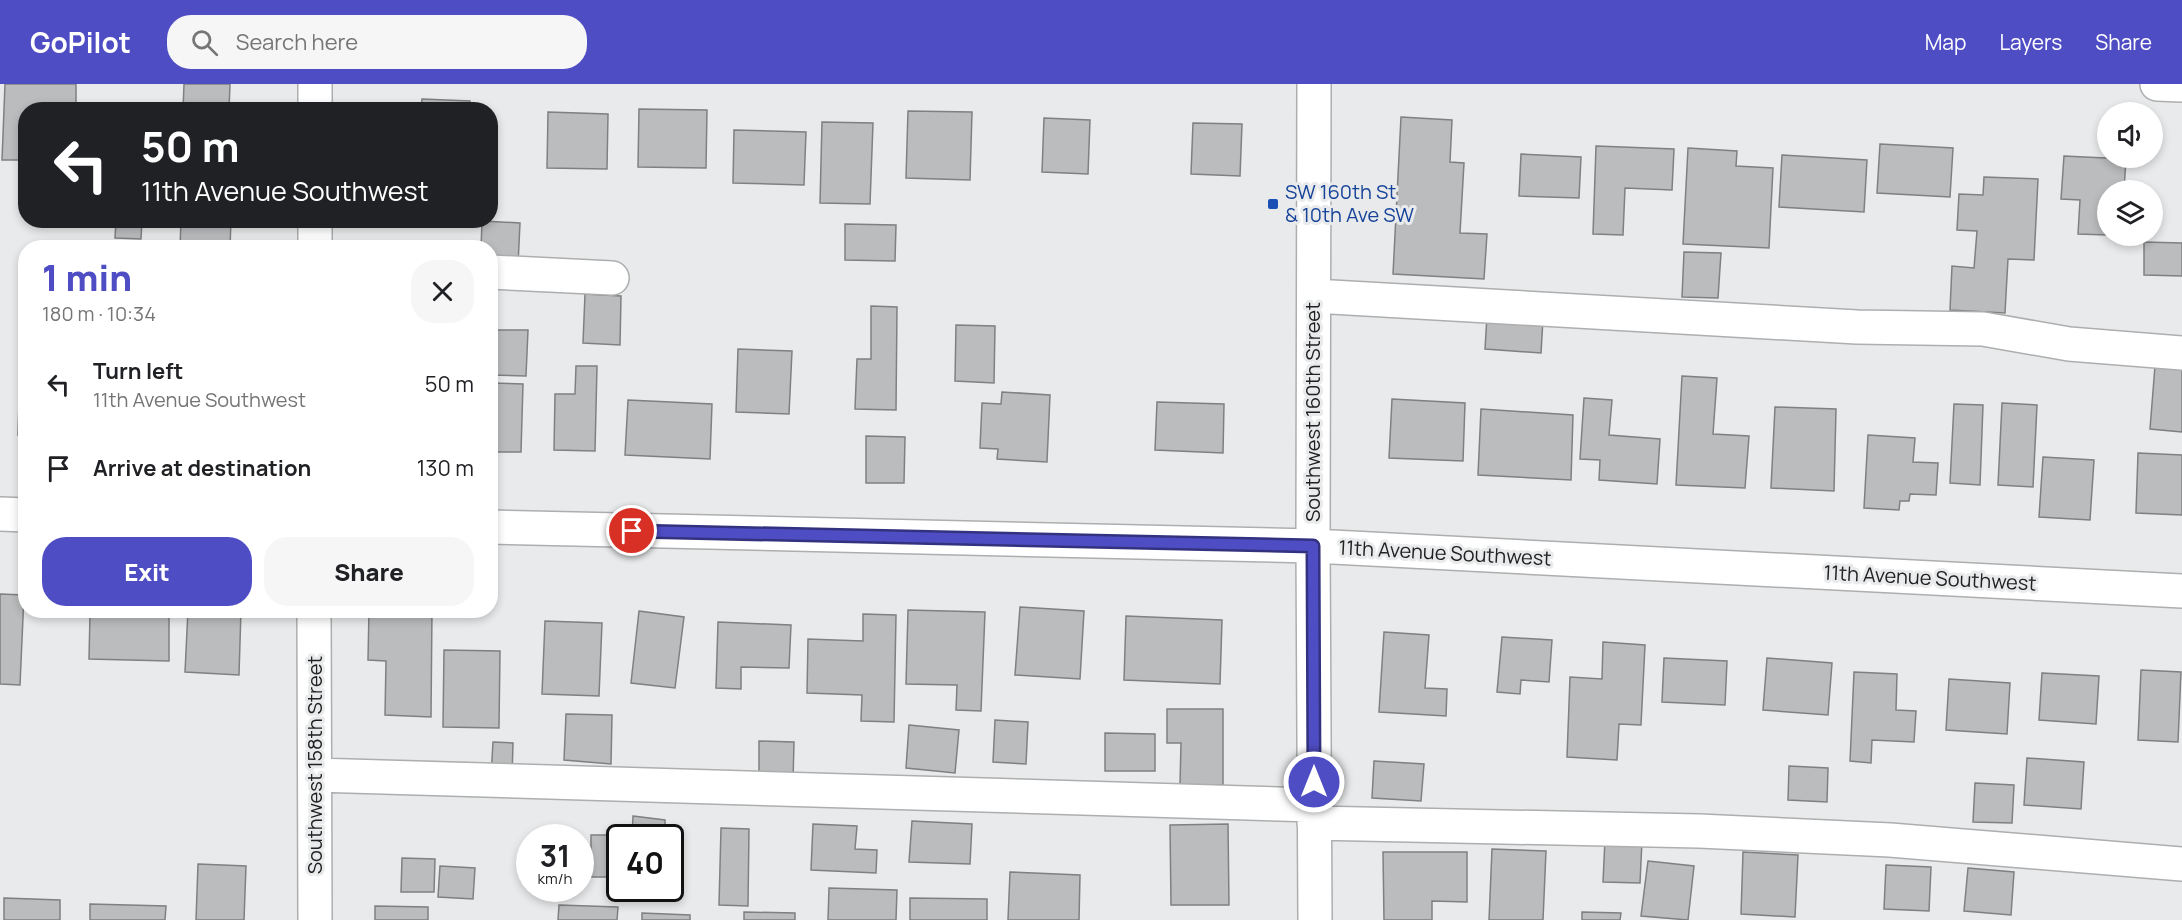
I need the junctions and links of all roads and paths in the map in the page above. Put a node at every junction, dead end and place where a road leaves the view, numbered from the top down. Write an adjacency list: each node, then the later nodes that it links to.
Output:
1 (315, 84): 5 (street)
2 (1314, 84): 8 (street, Southwest 160th Street)
3 (2157, 84): 4 (street)
4 (2182, 85)
5 (315, 102)
6 (498, 272): 7 (street)
7 (612, 278)
8 (1314, 296): 9 (street); 13 (street, Southwest 160th Street)
9 (2182, 353)
10 (0, 514): 11 (street)
11 (18, 515)
12 (498, 528): 13 (street, 11th Avenue Southwest)
13 (1313, 546): 14 (street, 11th Avenue Southwest); 17 (street, Southwest 160th Street)
14 (2182, 591)
15 (314, 618): 16 (street, Southwest 158th Street)
16 (315, 775): 17 (street); 19 (street, Southwest 158th Street)
17 (1314, 814): 18 (street); 20 (street, Southwest 160th Street)
18 (2182, 864)
19 (315, 920)
20 (1315, 920)

